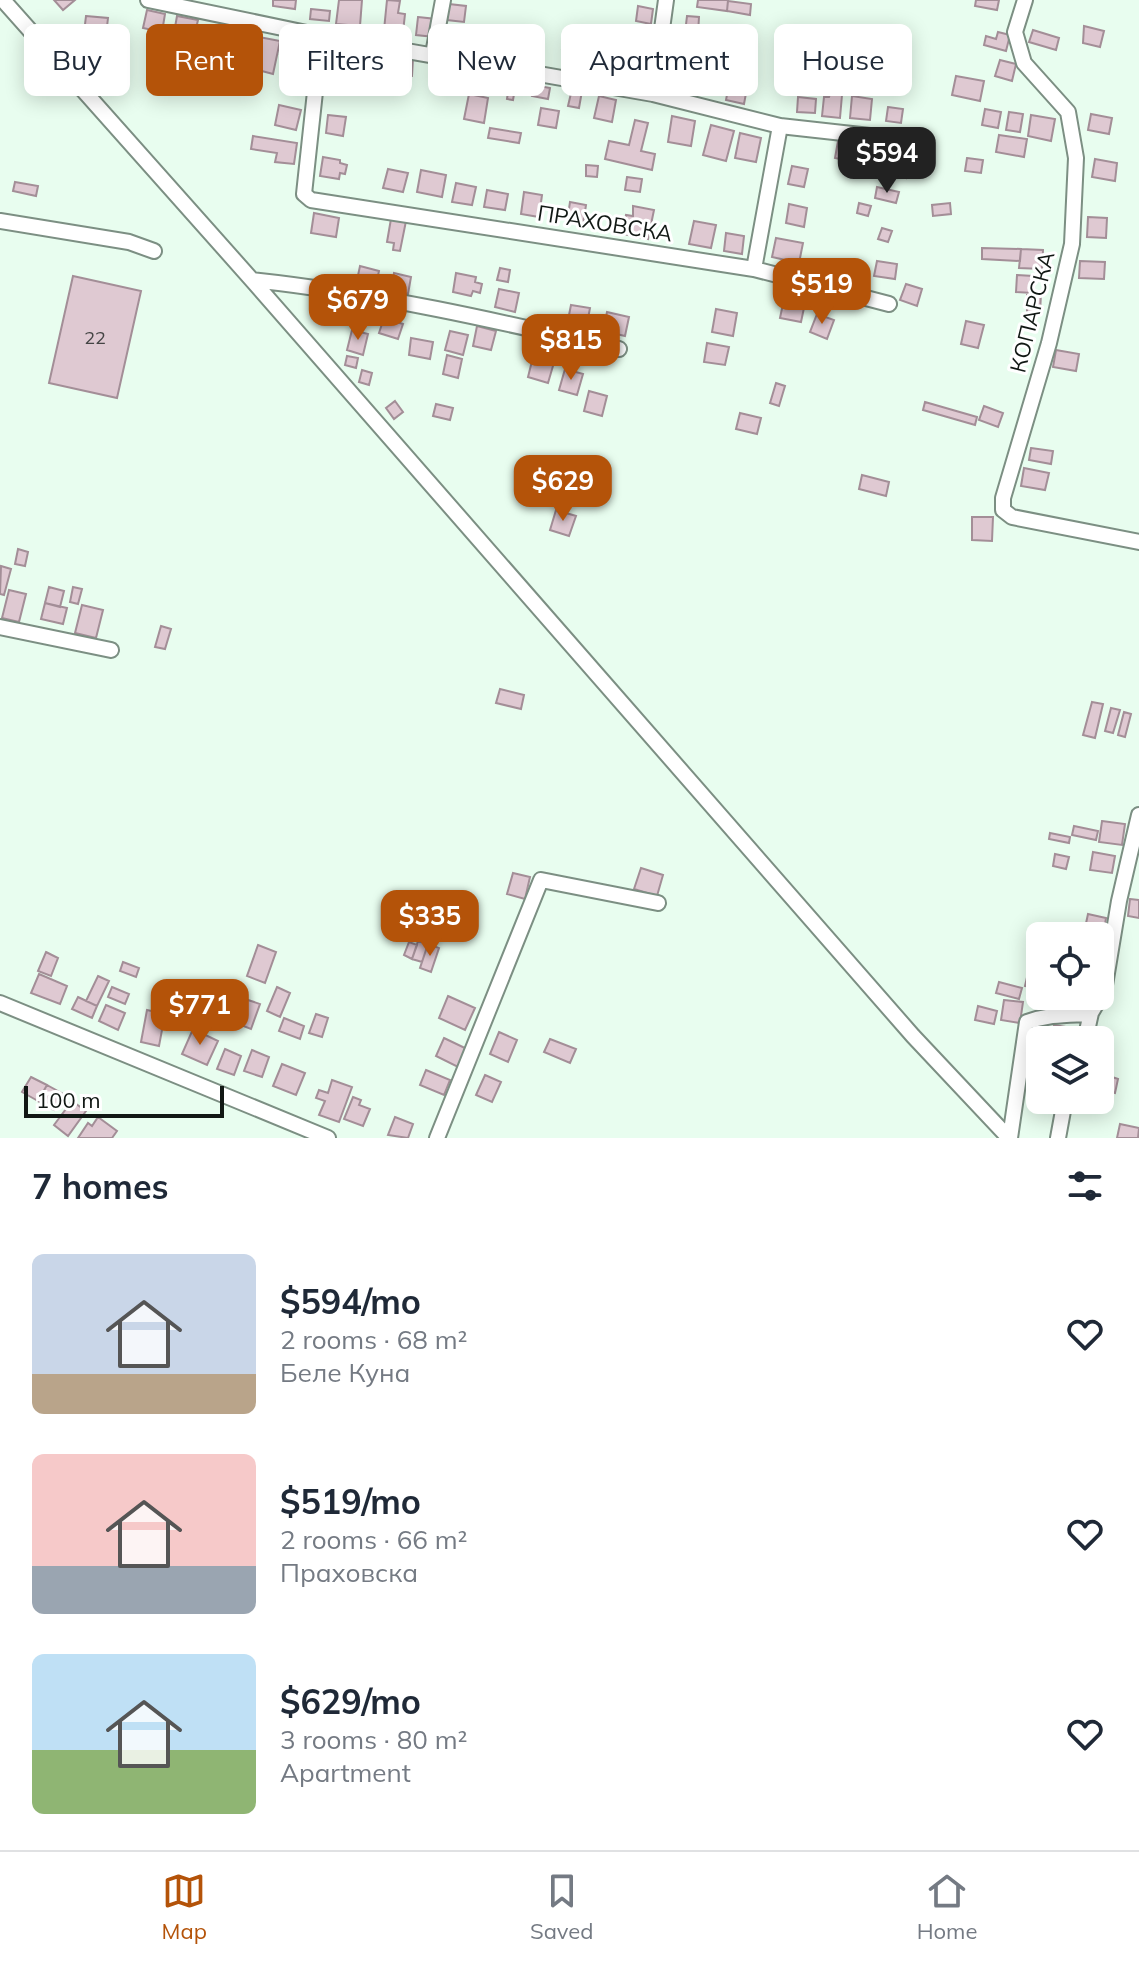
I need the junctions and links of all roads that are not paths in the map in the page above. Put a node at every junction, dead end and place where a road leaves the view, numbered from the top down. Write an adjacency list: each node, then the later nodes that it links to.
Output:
1 (3, 0): 17 (street)
2 (148, 0): 6 (street)
3 (443, 0): 7 (street)
4 (666, 0): 8 (street)
5 (1025, 0): 20 (street, КОПАРСКА)
6 (200, 6): 9 (street)
7 (439, 24)
8 (663, 24)
9 (279, 26)
10 (315, 96): 16 (street, ПРАХОВСКА)
11 (661, 96): 12 (street)
12 (780, 126): 13 (street); 16 (street)
13 (915, 141)
14 (0, 221): 15 (street)
15 (154, 251)
16 (754, 269): 18 (street, ПРАХОВСКА)
17 (252, 280): 19 (street); 31 (street)
18 (889, 304)
19 (619, 349)
20 (1139, 542)
21 (0, 627): 22 (street)
22 (111, 650)
23 (1139, 815): 26 (street)
24 (658, 903): 30 (street)
25 (0, 1003): 29 (street)
26 (1091, 1013): 27 (street); 31 (street)
27 (1088, 1026)
28 (1062, 1114): 32 (street)
29 (328, 1138)
30 (437, 1138)
31 (1010, 1138)
32 (1058, 1138)

